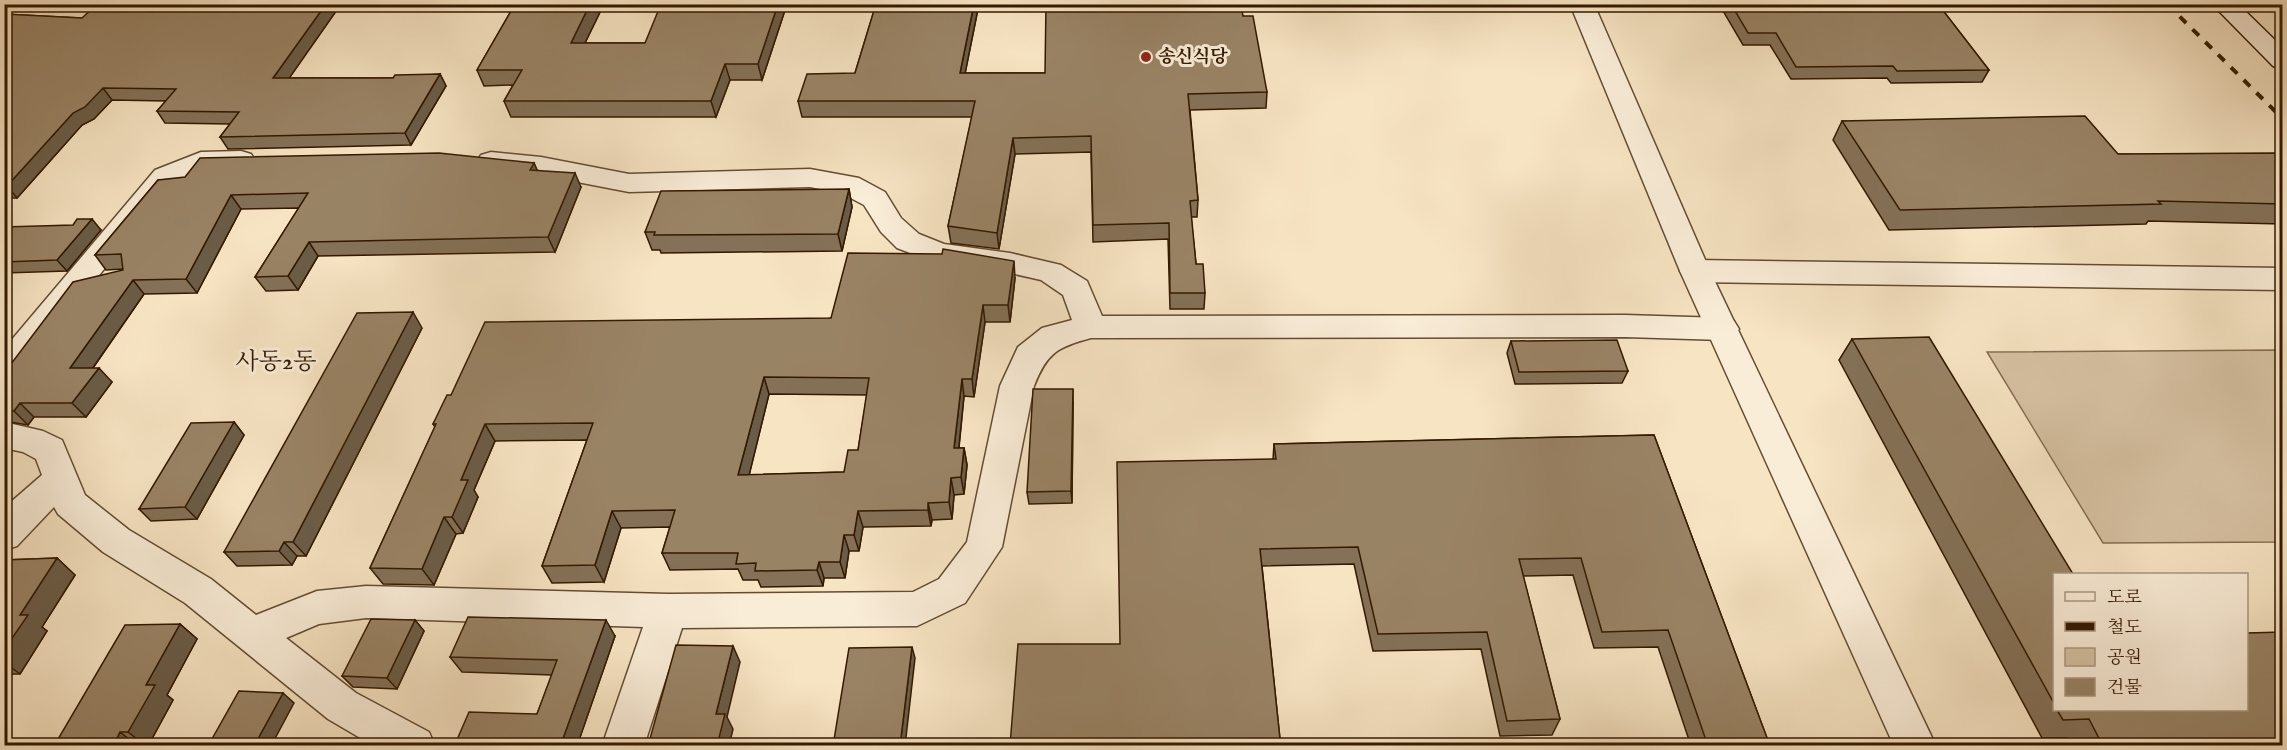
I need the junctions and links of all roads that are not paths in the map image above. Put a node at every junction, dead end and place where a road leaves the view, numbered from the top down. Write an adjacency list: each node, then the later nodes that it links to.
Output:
1 (1582, 4): 6 (street)
2 (2224, 4): 3 (street)
3 (2283, 60)
4 (469, 158): 8 (street)
5 (266, 160): 10 (street)
6 (1695, 271): 7 (street); 9 (street)
7 (2283, 279)
8 (1091, 327): 9 (street); 14 (street)
9 (1722, 329): 18 (street)
10 (20, 351)
11 (4, 435): 12 (street)
12 (61, 478): 13 (street); 15 (street)
13 (4, 535)
14 (668, 611): 15 (street); 17 (street)
15 (254, 633): 16 (street)
16 (414, 746)
17 (623, 746)
18 (1915, 746)

